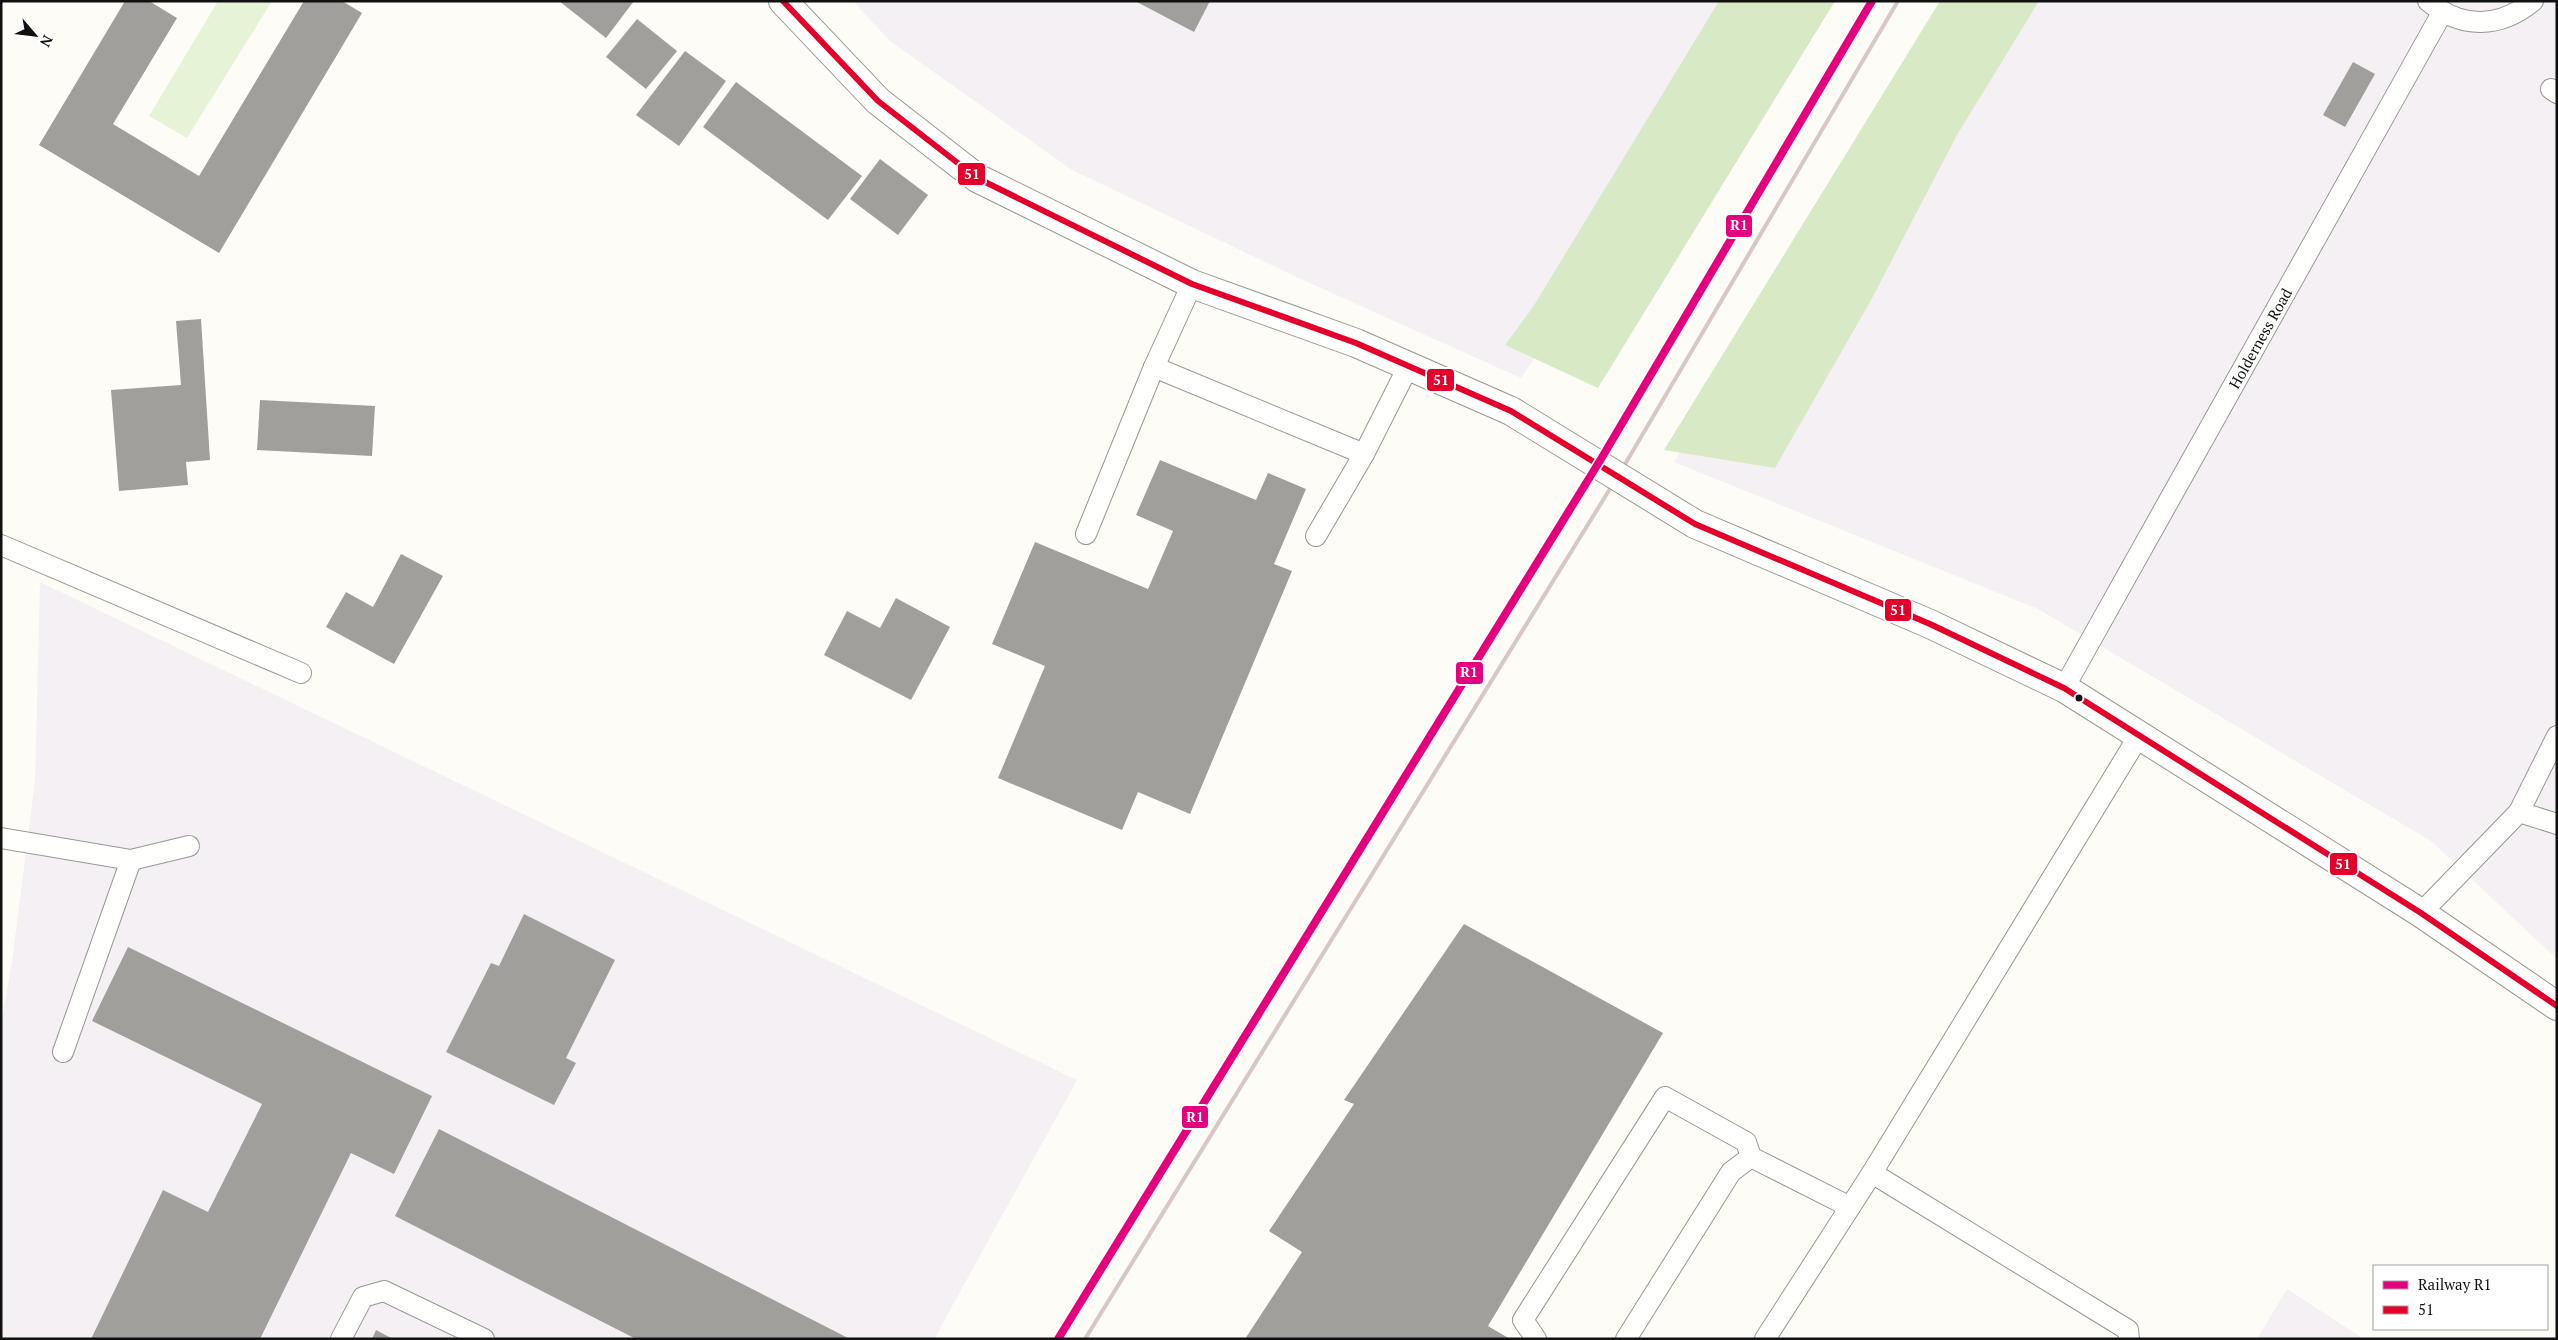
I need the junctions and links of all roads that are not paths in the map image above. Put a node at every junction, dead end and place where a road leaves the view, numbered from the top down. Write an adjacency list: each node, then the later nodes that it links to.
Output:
1 (783, 1): 4 (street)
2 (2533, 1): 3 (lane)
3 (2435, 7): 12 (lane, Holderness Road)
4 (1192, 284): 5 (street); 6 (lane)
5 (1409, 365): 7 (lane); 12 (street, bridge)
6 (1154, 367): 7 (lane); 8 (lane)
7 (1364, 454): 9 (lane)
8 (1086, 534)
9 (1316, 536)
10 (1, 545): 11 (lane)
11 (301, 673)
12 (2064, 688): 13 (street)
13 (2140, 734): 20 (street); 24 (lane)
14 (2557, 736): 15 (lane)
15 (2519, 812): 16 (lane); 20 (lane)
16 (2557, 824)
17 (1, 838): 19 (lane)
18 (189, 846): 19 (lane)
19 (131, 860): 22 (lane)
20 (2421, 913): 21 (street)
21 (2557, 1006)
22 (63, 1052)
23 (1751, 1157): 25 (lane); 28 (lane); 29 (lane)
24 (1872, 1173): 25 (lane); 31 (lane)
25 (1850, 1207): 30 (lane)
26 (341, 1339): 27 (lane)
27 (484, 1339)
28 (1536, 1339)
29 (1626, 1339)
30 (1765, 1339)
31 (2129, 1339)

